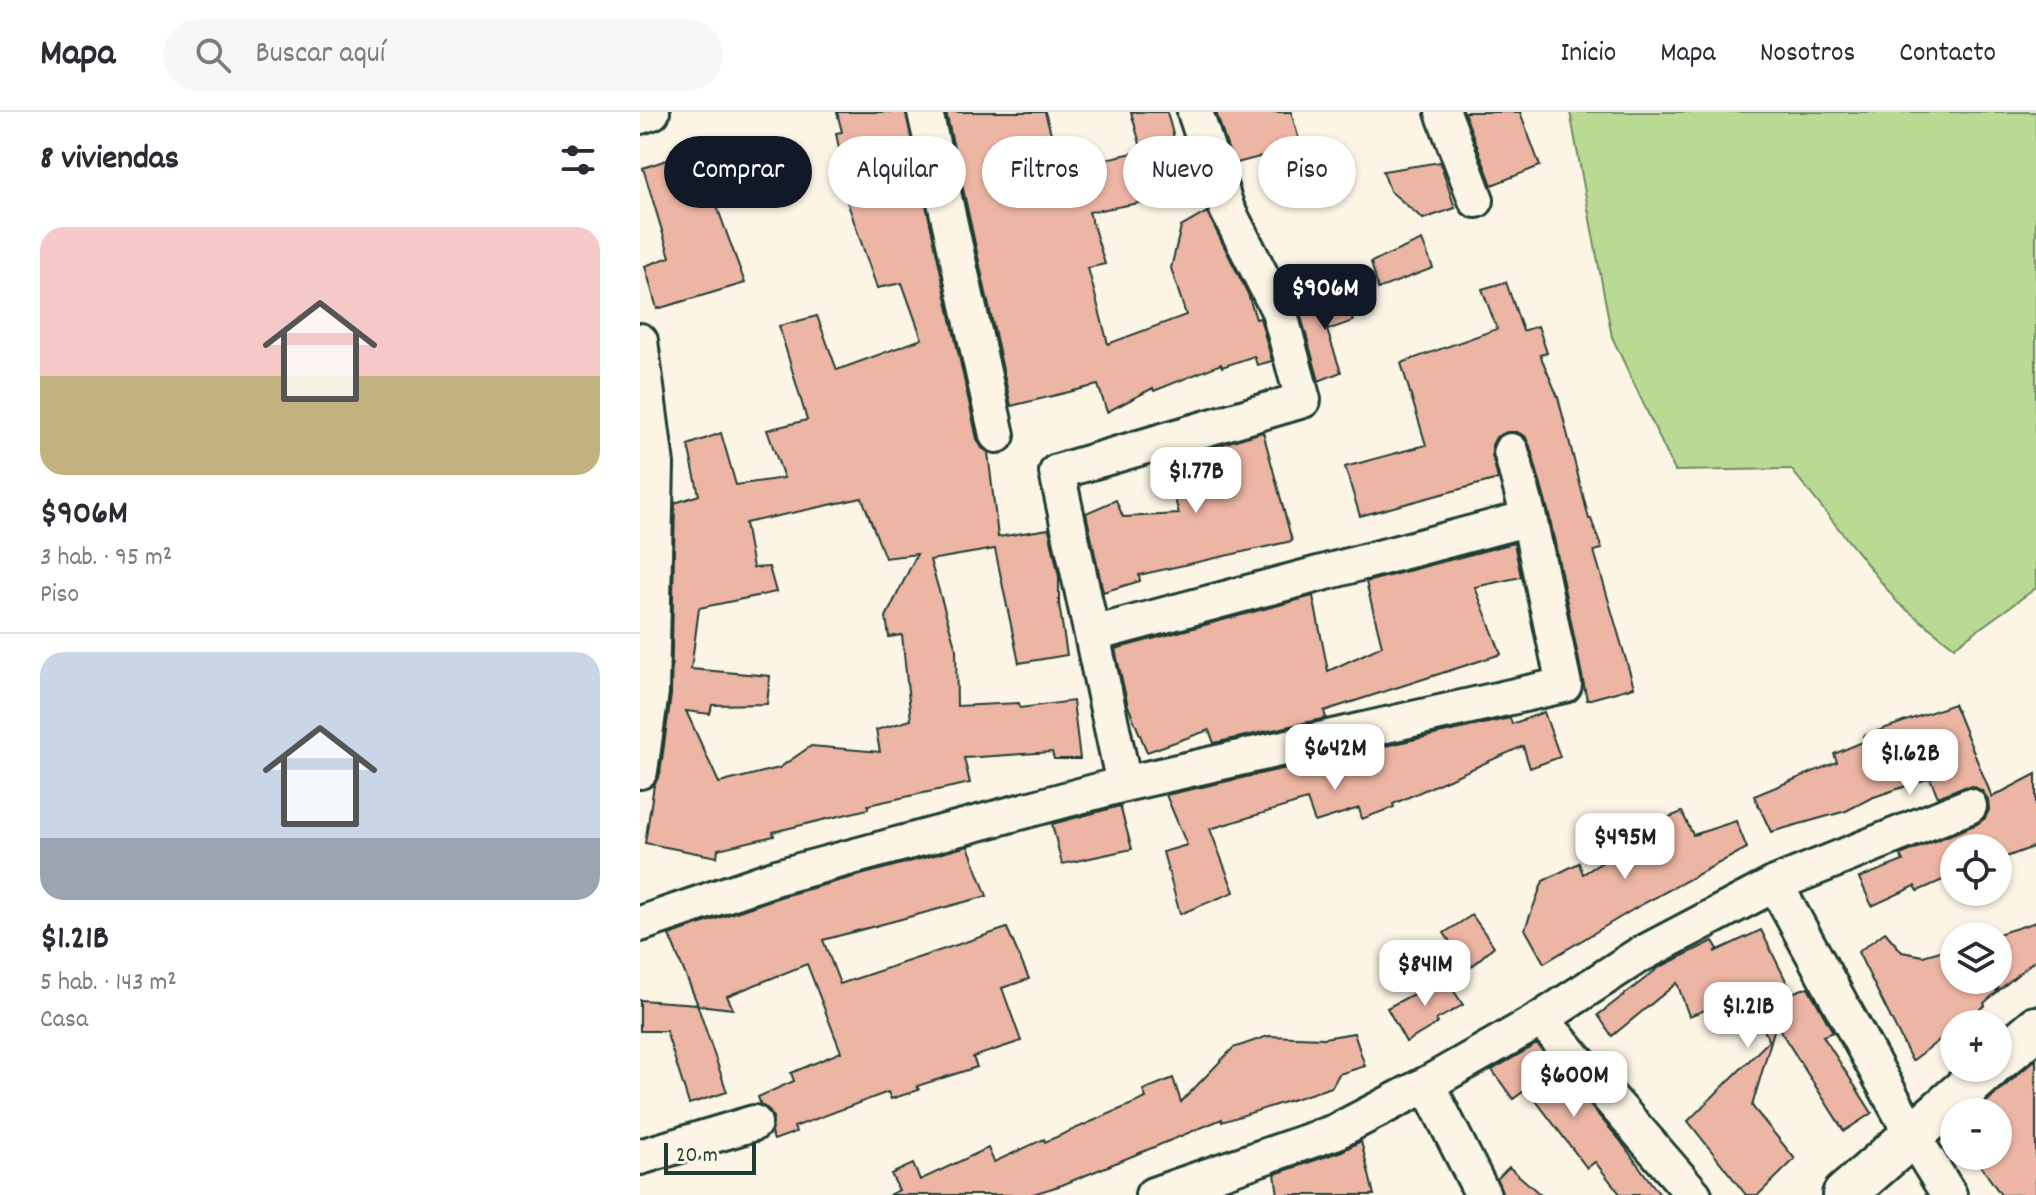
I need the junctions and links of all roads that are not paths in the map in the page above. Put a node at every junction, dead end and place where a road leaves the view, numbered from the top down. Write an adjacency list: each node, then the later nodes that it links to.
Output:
1 (652, 112): 5 (street)
2 (925, 112): 8 (street)
3 (1195, 112): 11 (street)
4 (1443, 112): 6 (street)
5 (640, 116)
6 (1476, 200)
7 (640, 341): 12 (street)
8 (997, 435)
9 (1511, 451): 10 (street)
10 (1529, 518): 11 (street); 13 (street)
11 (1093, 634): 13 (street)
12 (640, 771)
13 (1124, 784): 16 (street)
14 (1969, 806): 15 (street)
15 (1775, 884): 17 (street); 23 (street)
16 (640, 924)
17 (1541, 1019): 21 (street); 27 (street)
18 (2036, 1028): 19 (main road)
19 (2012, 1048)
20 (1972, 1082): 23 (main road)
21 (1427, 1084): 25 (street); 26 (street)
22 (754, 1123): 24 (street)
23 (1911, 1133): 28 (main road); 29 (street)
24 (640, 1157)
25 (1153, 1195)
26 (1483, 1195)
27 (1694, 1195)
28 (1844, 1195)
29 (1949, 1195)

